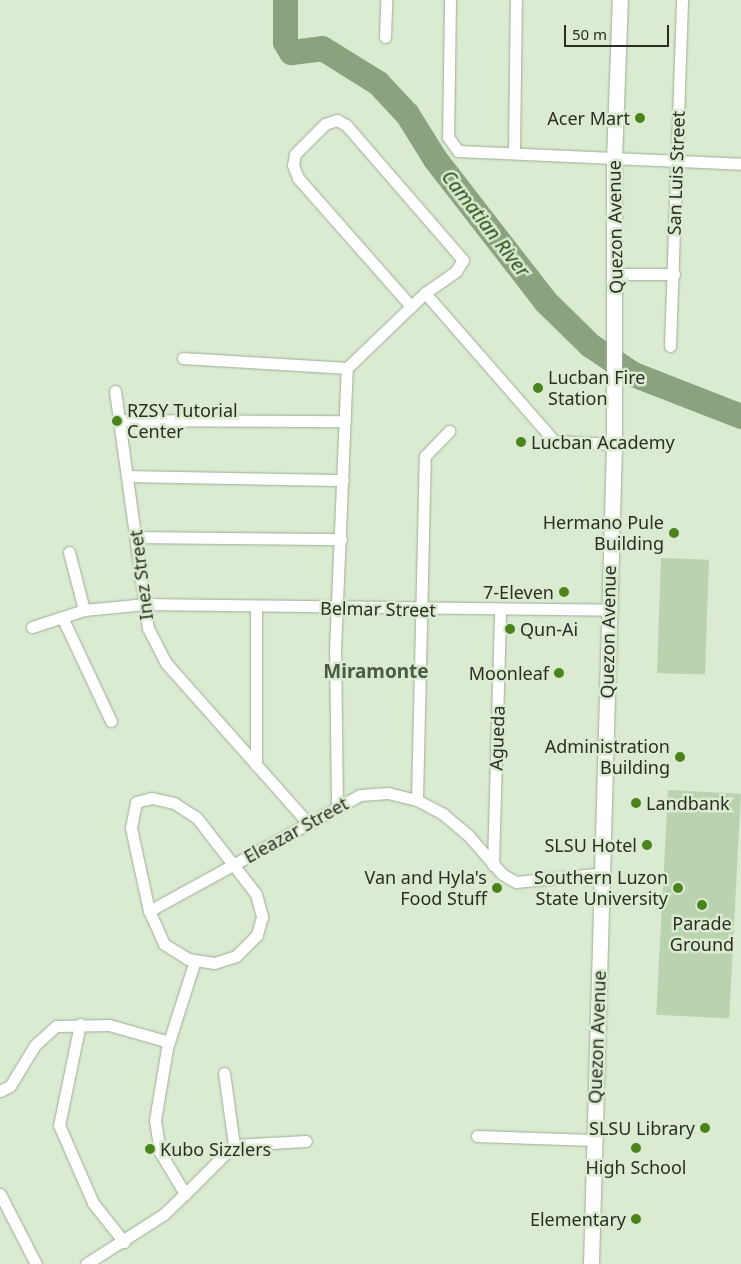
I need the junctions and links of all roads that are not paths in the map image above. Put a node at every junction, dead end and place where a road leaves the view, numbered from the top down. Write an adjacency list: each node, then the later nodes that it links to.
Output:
1 (386, 0): 6 (street)
2 (450, 0): 7 (street)
3 (516, 0): 7 (street)
4 (620, 0): 8 (main road, Quezon Avenue)
5 (682, 0): 9 (street, San Luis Street)
6 (385, 37)
7 (514, 153): 8 (street)
8 (614, 160): 9 (street); 11 (main road, Quezon Avenue)
9 (676, 162): 10 (street); 12 (street, San Luis Street)
10 (741, 164)
11 (617, 274): 12 (street); 22 (main road, Quezon Avenue)
12 (674, 274): 15 (street, San Luis Street)
13 (425, 293): 14 (street); 14 (street); 22 (street)
14 (411, 306): 17 (street)
15 (670, 346)
16 (183, 358): 17 (street)
17 (347, 368): 20 (street)
18 (115, 391): 19 (street, Inez Street)
19 (122, 420): 20 (street); 23 (street, Inez Street)
20 (346, 421): 24 (street)
21 (449, 431): 33 (street)
22 (614, 444): 32 (main road, Quezon Avenue)
23 (130, 476): 24 (street); 25 (street, Inez Street)
24 (343, 480): 26 (street)
25 (137, 537): 26 (street); 28 (street, Inez Street)
26 (341, 538): 30 (street)
27 (68, 552): 31 (street)
28 (146, 604): 29 (street, Belmar Street); 31 (street, Belmar Street); 38 (street, Inez Street)
29 (256, 607): 30 (street, Belmar Street); 38 (street)
30 (336, 609): 33 (street, Belmar Street); 40 (street)
31 (84, 610): 35 (street, Belmar Street)
32 (609, 610): 34 (street, Belmar Street); 44 (main road, Quezon Avenue)
33 (423, 611): 34 (street, Belmar Street); 39 (street)
34 (500, 611): 43 (street, Agueda)
35 (62, 617): 36 (street, Belmar Street); 37 (street)
36 (32, 627)
37 (111, 721)
38 (256, 765): 41 (street, Inez Street)
39 (417, 800): 40 (street, Eleazar Street); 43 (street, Eleazar Street)
40 (337, 806): 41 (street, Eleazar Street)
41 (307, 822): 42 (street, Eleazar Street)
42 (235, 864): 45 (street, Eleazar Street); 45 (street); 46 (street)
43 (493, 865): 44 (street, Eleazar Street)
44 (604, 872): 52 (main road, Quezon Avenue)
45 (149, 911): 46 (street)
46 (196, 960): 48 (street)
47 (80, 1024): 48 (street); 50 (street); 57 (street)
48 (169, 1042): 56 (street)
49 (224, 1073): 54 (street)
50 (0, 1091)
51 (477, 1136): 52 (street)
52 (593, 1140): 60 (main road, Quezon Avenue)
53 (306, 1141): 54 (street)
54 (234, 1144): 56 (street)
55 (0, 1194): 58 (street)
56 (185, 1194): 57 (street)
57 (124, 1242): 59 (street)
58 (36, 1264)
59 (86, 1264)
60 (591, 1264)

